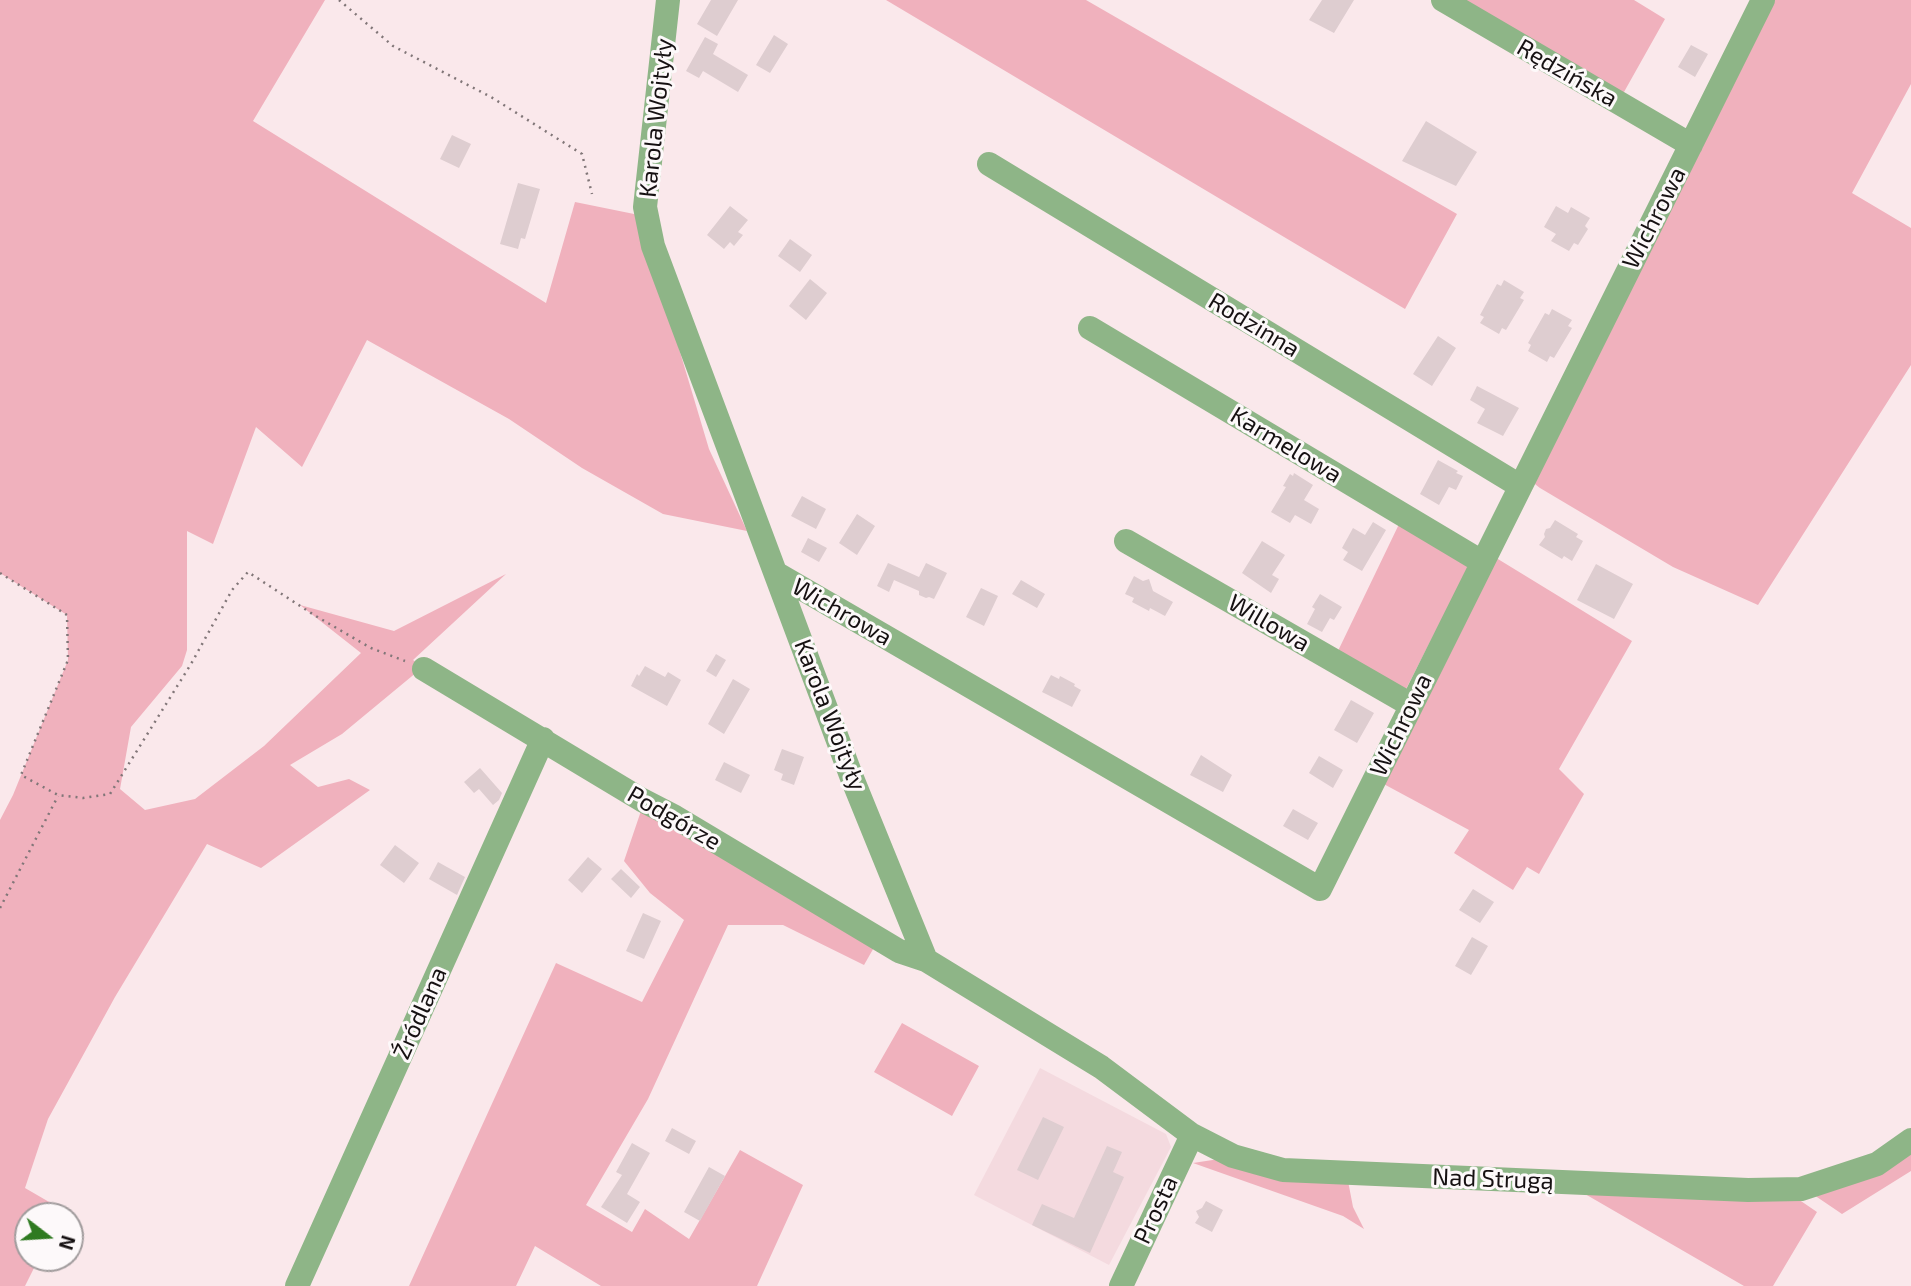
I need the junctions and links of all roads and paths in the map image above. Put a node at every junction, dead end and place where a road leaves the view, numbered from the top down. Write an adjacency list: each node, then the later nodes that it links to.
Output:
1 (339, 0): 7 (path)
2 (668, 0): 13 (street, Karola Wojtyły)
3 (1443, 0): 5 (street, Rędzińska)
4 (1763, 0): 5 (street, Wichrowa)
5 (1690, 145): 9 (street, Wichrowa)
6 (989, 164): 9 (street, Rodzinna)
7 (592, 194)
8 (1090, 328): 11 (street, Karmelowa)
9 (1520, 486): 11 (street, Wichrowa)
10 (1126, 541): 15 (street, Willowa)
11 (1482, 562): 15 (street, Wichrowa)
12 (0, 573): 17 (path)
13 (776, 574): 15 (street, Wichrowa); 19 (street, Karola Wojtyły)
14 (424, 669): 16 (street, Podgórze); 17 (path)
15 (1411, 705)
16 (543, 739): 19 (street, Podgórze); 22 (street, Źródlana)
17 (58, 795): 18 (path)
18 (0, 908)
19 (926, 960): 20 (street)
20 (1192, 1135): 21 (street, Nad Strugą); 23 (street, Prosta)
21 (1911, 1140)
22 (297, 1286)
23 (1121, 1286)

